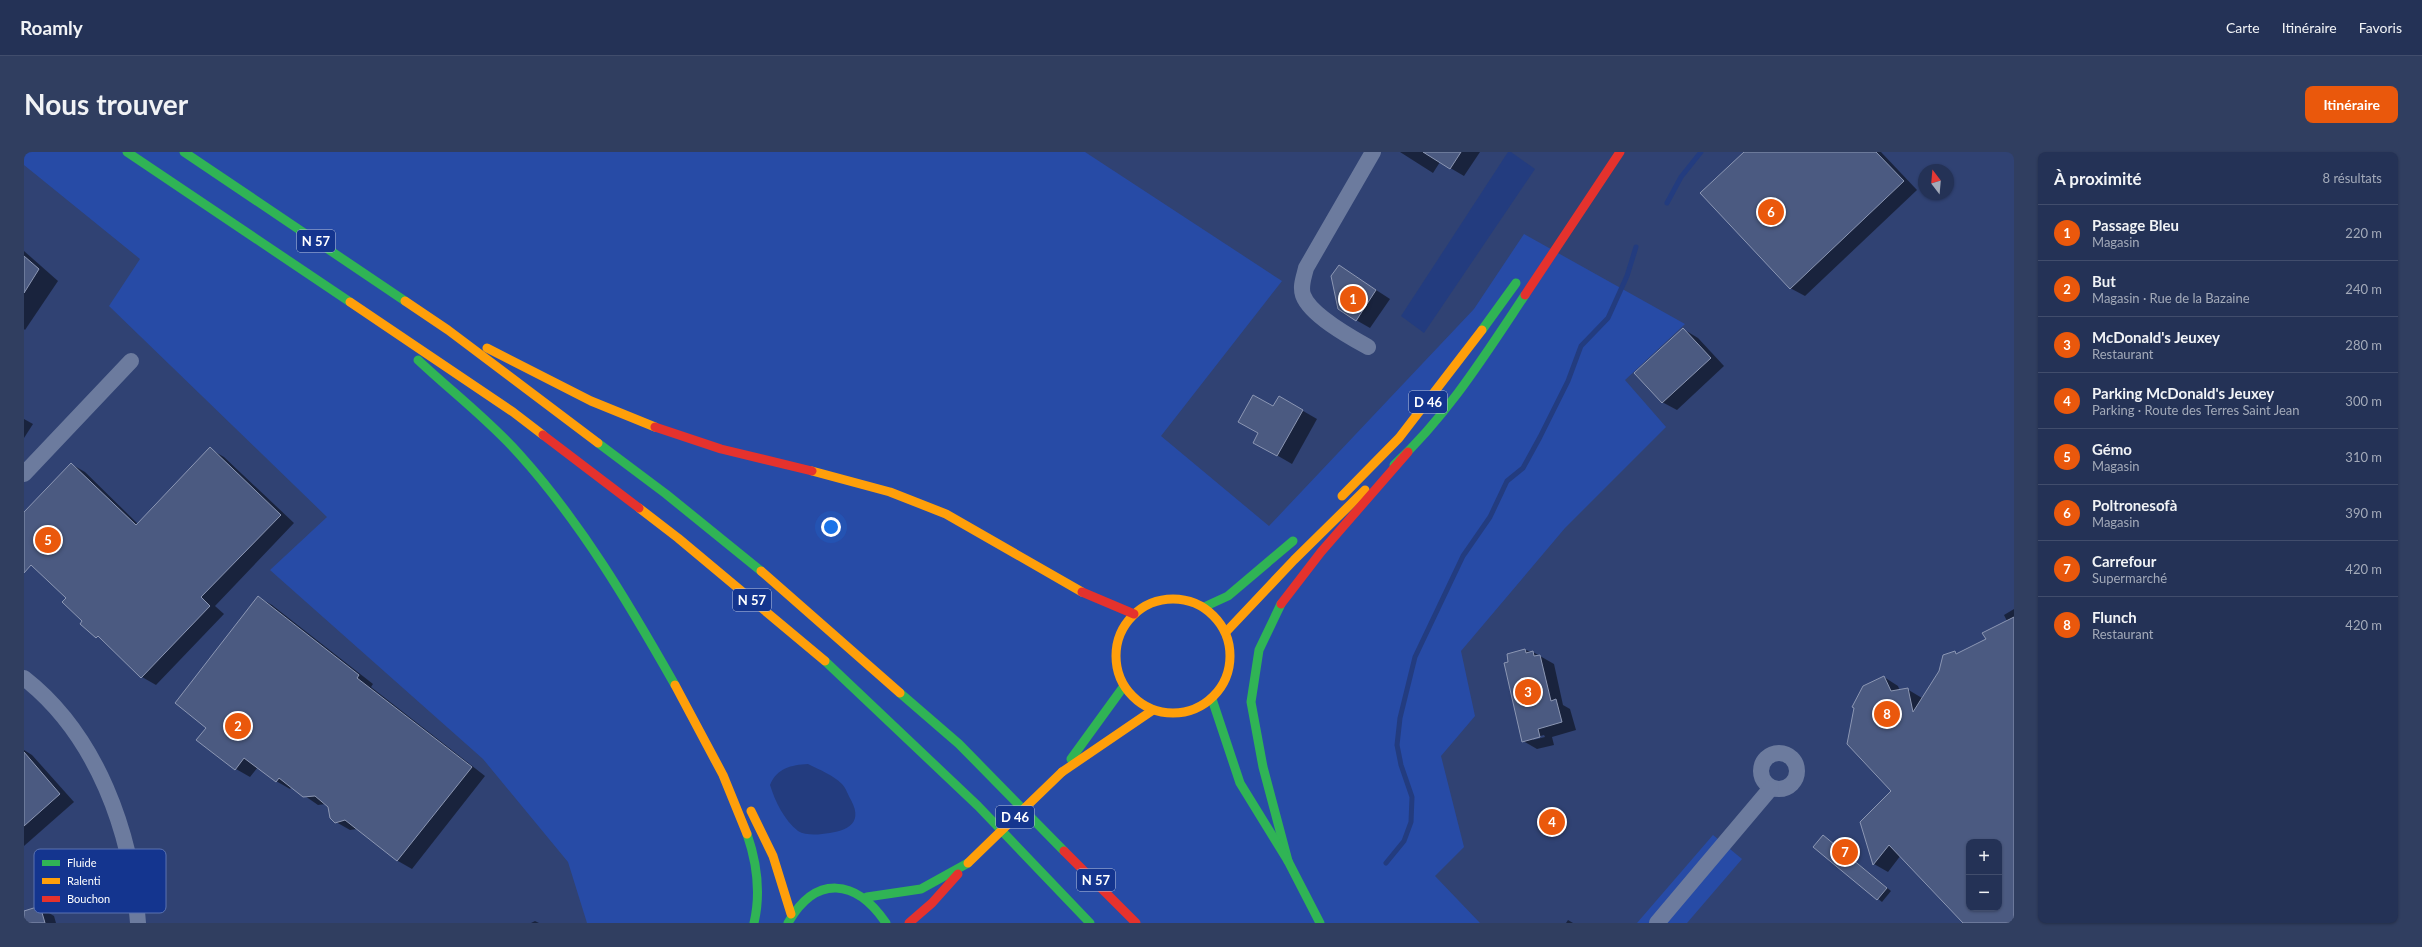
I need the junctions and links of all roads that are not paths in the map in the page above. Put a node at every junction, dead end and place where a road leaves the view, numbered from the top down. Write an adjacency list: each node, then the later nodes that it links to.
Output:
1 (127, 152): 6 (main road, N 57)
2 (184, 152): 7 (main road, N 57)
3 (1373, 152): 8 (street)
4 (1620, 152): 10 (main road, D 46)
5 (1520, 277): 12 (main road, D 46)
6 (377, 319): 21 (main road); 35 (main road, N 57)
7 (448, 330): 15 (main road); 36 (main road, N 57)
8 (1368, 347)
9 (131, 361): 11 (street)
10 (1408, 452): 16 (main road, D 46); 25 (main road)
11 (24, 474)
12 (1337, 502)
13 (1302, 533): 14 (main road)
14 (1204, 607): 15 (main road); 16 (main road)
15 (1134, 614): 18 (main road)
16 (1226, 632): 19 (main road)
17 (24, 678): 24 (street)
18 (1124, 686): 20 (main road); 22 (main road, D 46)
19 (1212, 699): 20 (main road); 25 (main road)
20 (1153, 710): 22 (main road, D 46)
21 (720, 766): 29 (main road); 31 (main road)
22 (1062, 772): 26 (main road, D 46, bridge)
23 (1771, 788): 38 (street)
24 (127, 849)
25 (1288, 861): 37 (main road)
26 (968, 863): 27 (main road, D 46); 34 (main road, D 46)
27 (867, 897): 29 (main road); 33 (main road)
28 (137, 913): 30 (street)
29 (791, 914): 32 (main road)
30 (138, 923)
31 (754, 923)
32 (788, 923)
33 (886, 923)
34 (909, 923)
35 (1090, 923)
36 (1136, 923)
37 (1320, 923)
38 (1657, 923)

